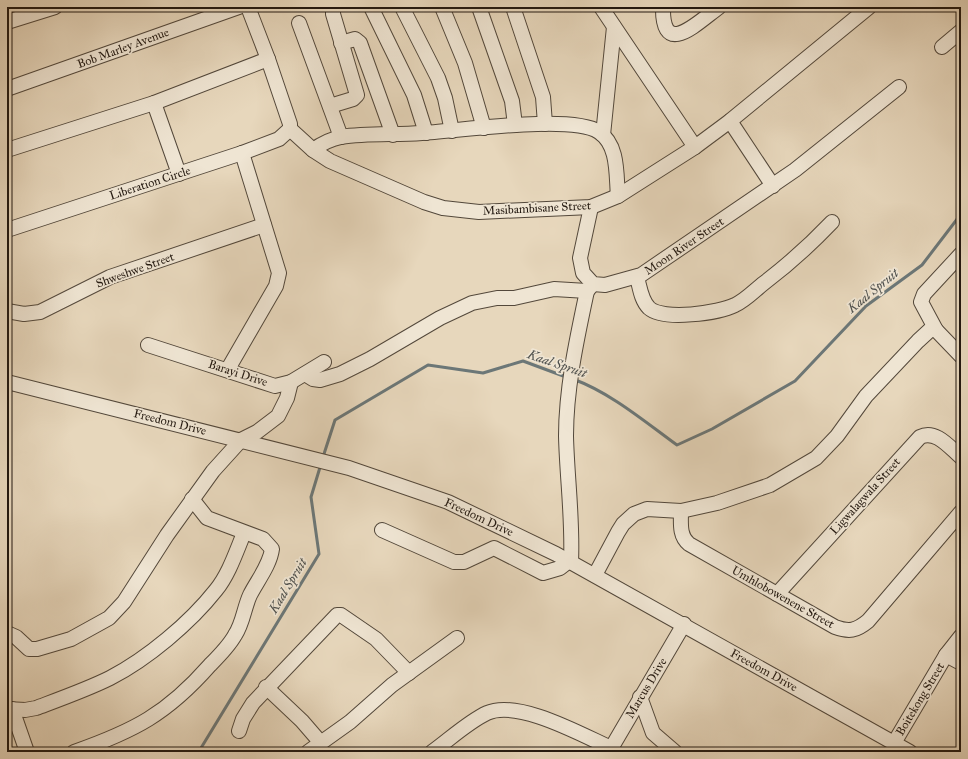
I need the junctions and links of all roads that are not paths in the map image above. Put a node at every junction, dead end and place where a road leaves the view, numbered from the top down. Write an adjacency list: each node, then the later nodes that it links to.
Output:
1 (55, 7): 14 (street)
2 (239, 7): 22 (street, Bob Marley Avenue)
3 (248, 7): 20 (street)
4 (333, 7): 18 (street)
5 (371, 7): 31 (street)
6 (402, 7): 30 (street)
7 (442, 7): 28 (street)
8 (479, 7): 27 (street)
9 (513, 7): 26 (street)
10 (601, 7): 16 (street)
11 (719, 7): 13 (street)
12 (870, 7): 25 (street, Masibambisane Street)
13 (662, 12)
14 (7, 22)
15 (298, 23): 24 (street)
16 (614, 27): 33 (street); 35 (street)
17 (961, 31): 19 (street)
18 (341, 43): 24 (street); 32 (street)
19 (942, 48)
20 (268, 59): 23 (street); 29 (street)
21 (899, 87): 40 (street, Moon River Street)
22 (7, 89)
23 (154, 103): 36 (street); 39 (street)
24 (330, 106): 34 (street)
25 (730, 122): 35 (street, Masibambisane Street); 40 (street)
26 (545, 124): 27 (street); 33 (street)
27 (515, 125): 28 (street)
28 (484, 128): 30 (street)
29 (290, 129): 37 (street, Masibambisane Street); 38 (street, Liberation Circle)
30 (452, 131): 31 (street)
31 (426, 133): 32 (street)
32 (393, 134): 34 (street)
33 (603, 135): 41 (street)
34 (342, 137): 37 (street)
35 (695, 146): 41 (street, Masibambisane Street)
36 (7, 150)
37 (313, 150): 42 (street, Masibambisane Street)
38 (242, 153): 39 (street, Liberation Circle); 44 (street)
39 (179, 174): 45 (street, Liberation Circle)
40 (773, 186): 47 (street, Moon River Street)
41 (618, 196): 42 (street, Masibambisane Street)
42 (591, 207): 48 (street)
43 (832, 222): 47 (street)
44 (264, 225): 49 (street, Shweshwe Street); 54 (street)
45 (7, 230)
46 (961, 254): 50 (street)
47 (637, 277): 48 (street, Moon River Street)
48 (590, 288): 55 (street, Moon River Street); 65 (street)
49 (7, 311)
50 (936, 330): 52 (street); 61 (street)
51 (148, 345): 54 (street, Barayi Drive)
52 (961, 356)
53 (324, 362): 55 (street, Barayi Drive)
54 (228, 369): 57 (street, Barayi Drive)
55 (305, 374): 57 (street, Barayi Drive)
56 (7, 382): 58 (street, Freedom Drive)
57 (291, 382): 58 (street)
58 (241, 440): 60 (street); 65 (street, Freedom Drive)
59 (961, 457): 67 (street, Ligwalagwala Street)
60 (192, 499): 64 (street); 69 (street)
61 (681, 511): 66 (street); 67 (street, Umhlobowenene Street)
62 (961, 512): 67 (street, Umhlobowenene Street)
63 (382, 530): 65 (street)
64 (244, 533): 77 (street); 83 (street)
65 (570, 561): 66 (street, Freedom Drive)
66 (595, 575): 68 (street, Freedom Drive)
67 (777, 594)
68 (684, 624): 76 (street, Marcus Drive); 80 (street, Freedom Drive)
69 (7, 633)
70 (961, 636): 72 (street, Boitekong Street)
71 (457, 638): 74 (street)
72 (946, 655): 73 (street); 80 (street, Boitekong Street)
73 (961, 662)
74 (409, 673): 75 (street); 79 (street)
75 (266, 687): 78 (street); 79 (street)
76 (640, 697): 81 (street, Marcus Drive); 86 (street)
77 (9, 709): 82 (street)
78 (239, 731)
79 (321, 743): 84 (street)
80 (894, 743): 87 (street, Freedom Drive)
81 (610, 750): 85 (street)
82 (27, 752)
83 (74, 752)
84 (308, 752)
85 (432, 752)
86 (675, 752)
87 (910, 752)

